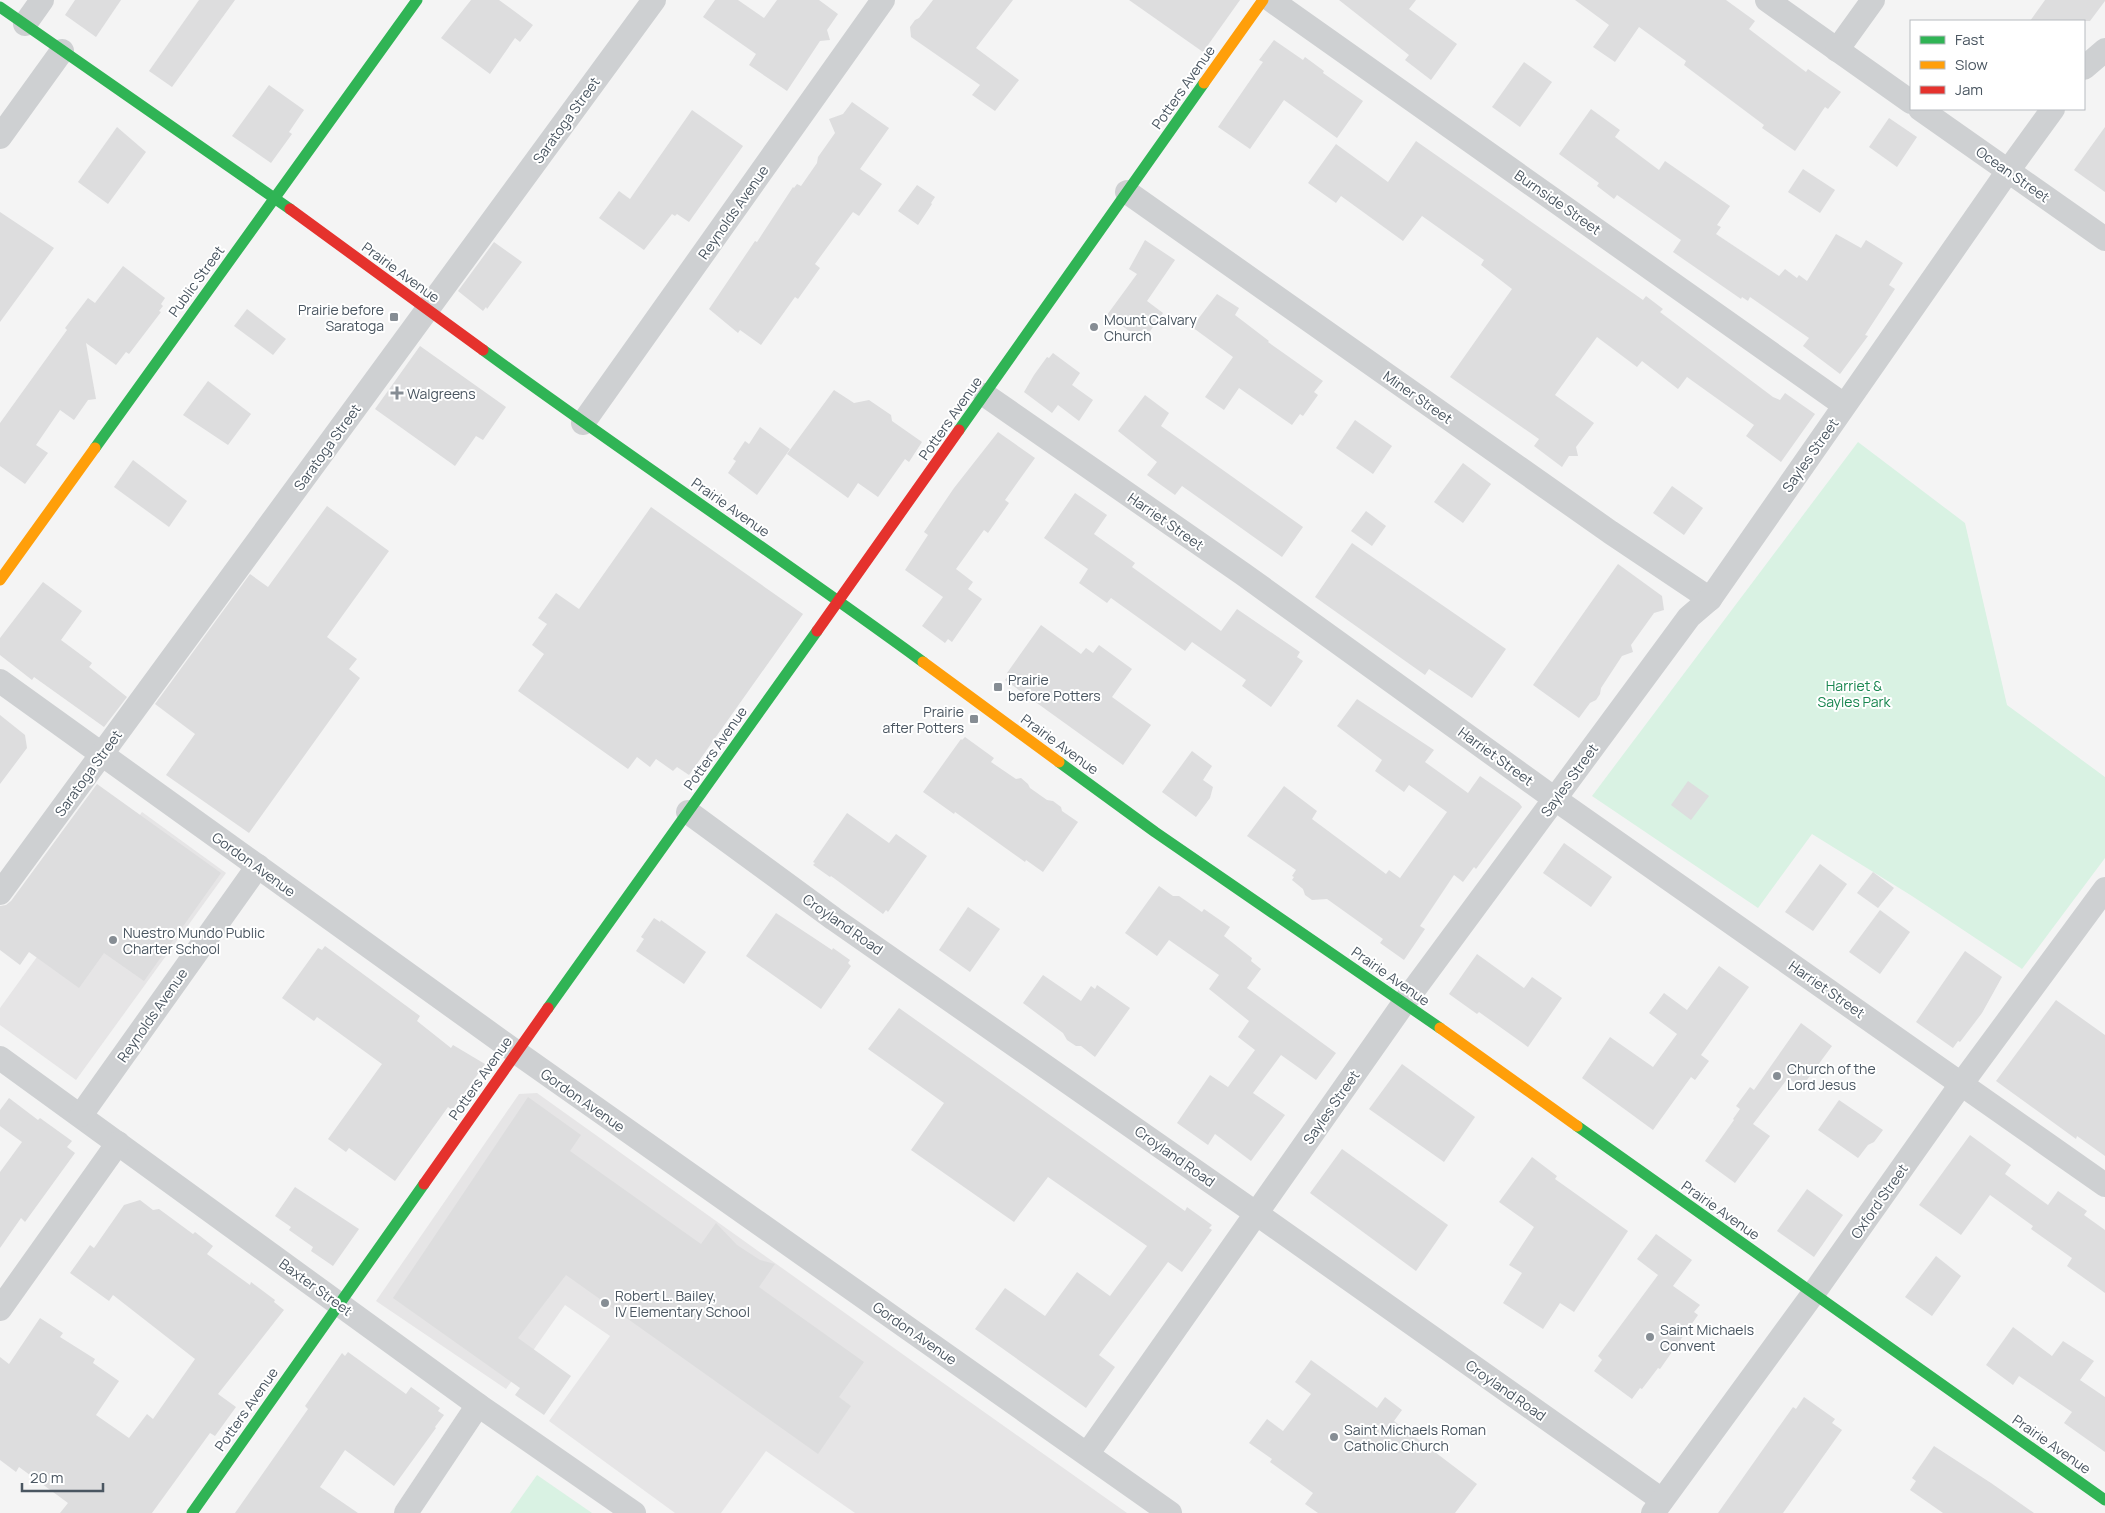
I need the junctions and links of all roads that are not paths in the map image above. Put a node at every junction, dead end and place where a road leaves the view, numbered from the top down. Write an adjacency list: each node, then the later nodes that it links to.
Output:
1 (42, 0): 10 (street)
2 (417, 0): 21 (street, Public Street)
3 (654, 0): 23 (street, Saratoga Street)
4 (883, 0): 26 (street, Reynolds Avenue)
5 (1263, 0): 20 (street, Potters Avenue)
6 (1271, 0): 25 (street, Burnside Street)
7 (1767, 0): 11 (street)
8 (1873, 0): 11 (street)
9 (0, 7): 10 (street, Prairie Avenue)
10 (25, 24): 13 (street, Prairie Avenue)
11 (1837, 50): 15 (street)
12 (2105, 50): 14 (street)
13 (62, 51): 18 (street); 21 (street, Prairie Avenue)
14 (2085, 67)
15 (1910, 101)
16 (1921, 110): 19 (street, Ocean Street)
17 (2052, 110): 19 (street, Sayles Street)
18 (0, 137)
19 (2008, 170): 22 (street, Ocean Street); 25 (street, Sayles Street)
20 (1127, 192): 24 (street, Potters Avenue); 28 (street, Miner Street)
21 (274, 198): 23 (street, Prairie Avenue); 27 (street, Public Street)
22 (2105, 239)
23 (427, 310): 26 (street, Prairie Avenue); 31 (street, Saratoga Street)
24 (986, 395): 29 (street, Potters Avenue); 32 (street, Harriet Street)
25 (1844, 405): 28 (street, Sayles Street)
26 (584, 423): 29 (street, Prairie Avenue)
27 (0, 580)
28 (1710, 599): 32 (street, Sayles Street)
29 (838, 600): 33 (street, Potters Avenue); 37 (street, Prairie Avenue)
30 (0, 681): 31 (street, Gordon Avenue)
31 (102, 754): 34 (street, Gordon Avenue); 36 (street, Saratoga Street)
32 (1555, 799): 37 (street, Sayles Street); 40 (street, Harriet Street)
33 (688, 812): 38 (street, Potters Avenue); 44 (street, Croyland Road)
34 (258, 866): 38 (street, Gordon Avenue); 41 (street, Reynolds Avenue)
35 (2105, 889): 40 (street, Oxford Street)
36 (0, 894)
37 (1404, 1003): 44 (street, Sayles Street); 45 (street, Prairie Avenue)
38 (516, 1052): 46 (street, Potters Avenue); 49 (street, Gordon Avenue)
39 (0, 1058): 41 (street, Baxter Street)
40 (1962, 1083): 43 (street, Harriet Street); 45 (street, Oxford Street)
41 (81, 1116): 42 (street, Baxter Street)
42 (118, 1143): 46 (street, Baxter Street); 47 (street)
43 (2105, 1185)
44 (1257, 1214): 49 (street, Sayles Street); 51 (street, Croyland Road)
45 (1814, 1294): 50 (street, Prairie Avenue); 51 (street, Oxford Street)
46 (339, 1303): 48 (street, Baxter Street); 52 (street, Potters Avenue)
47 (0, 1309)
48 (478, 1405): 53 (street); 54 (street, Baxter Street)
49 (1088, 1454): 55 (street, Gordon Avenue)
50 (2105, 1500)
51 (1658, 1506)
52 (192, 1513)
53 (406, 1513)
54 (634, 1513)
55 (1170, 1513)

